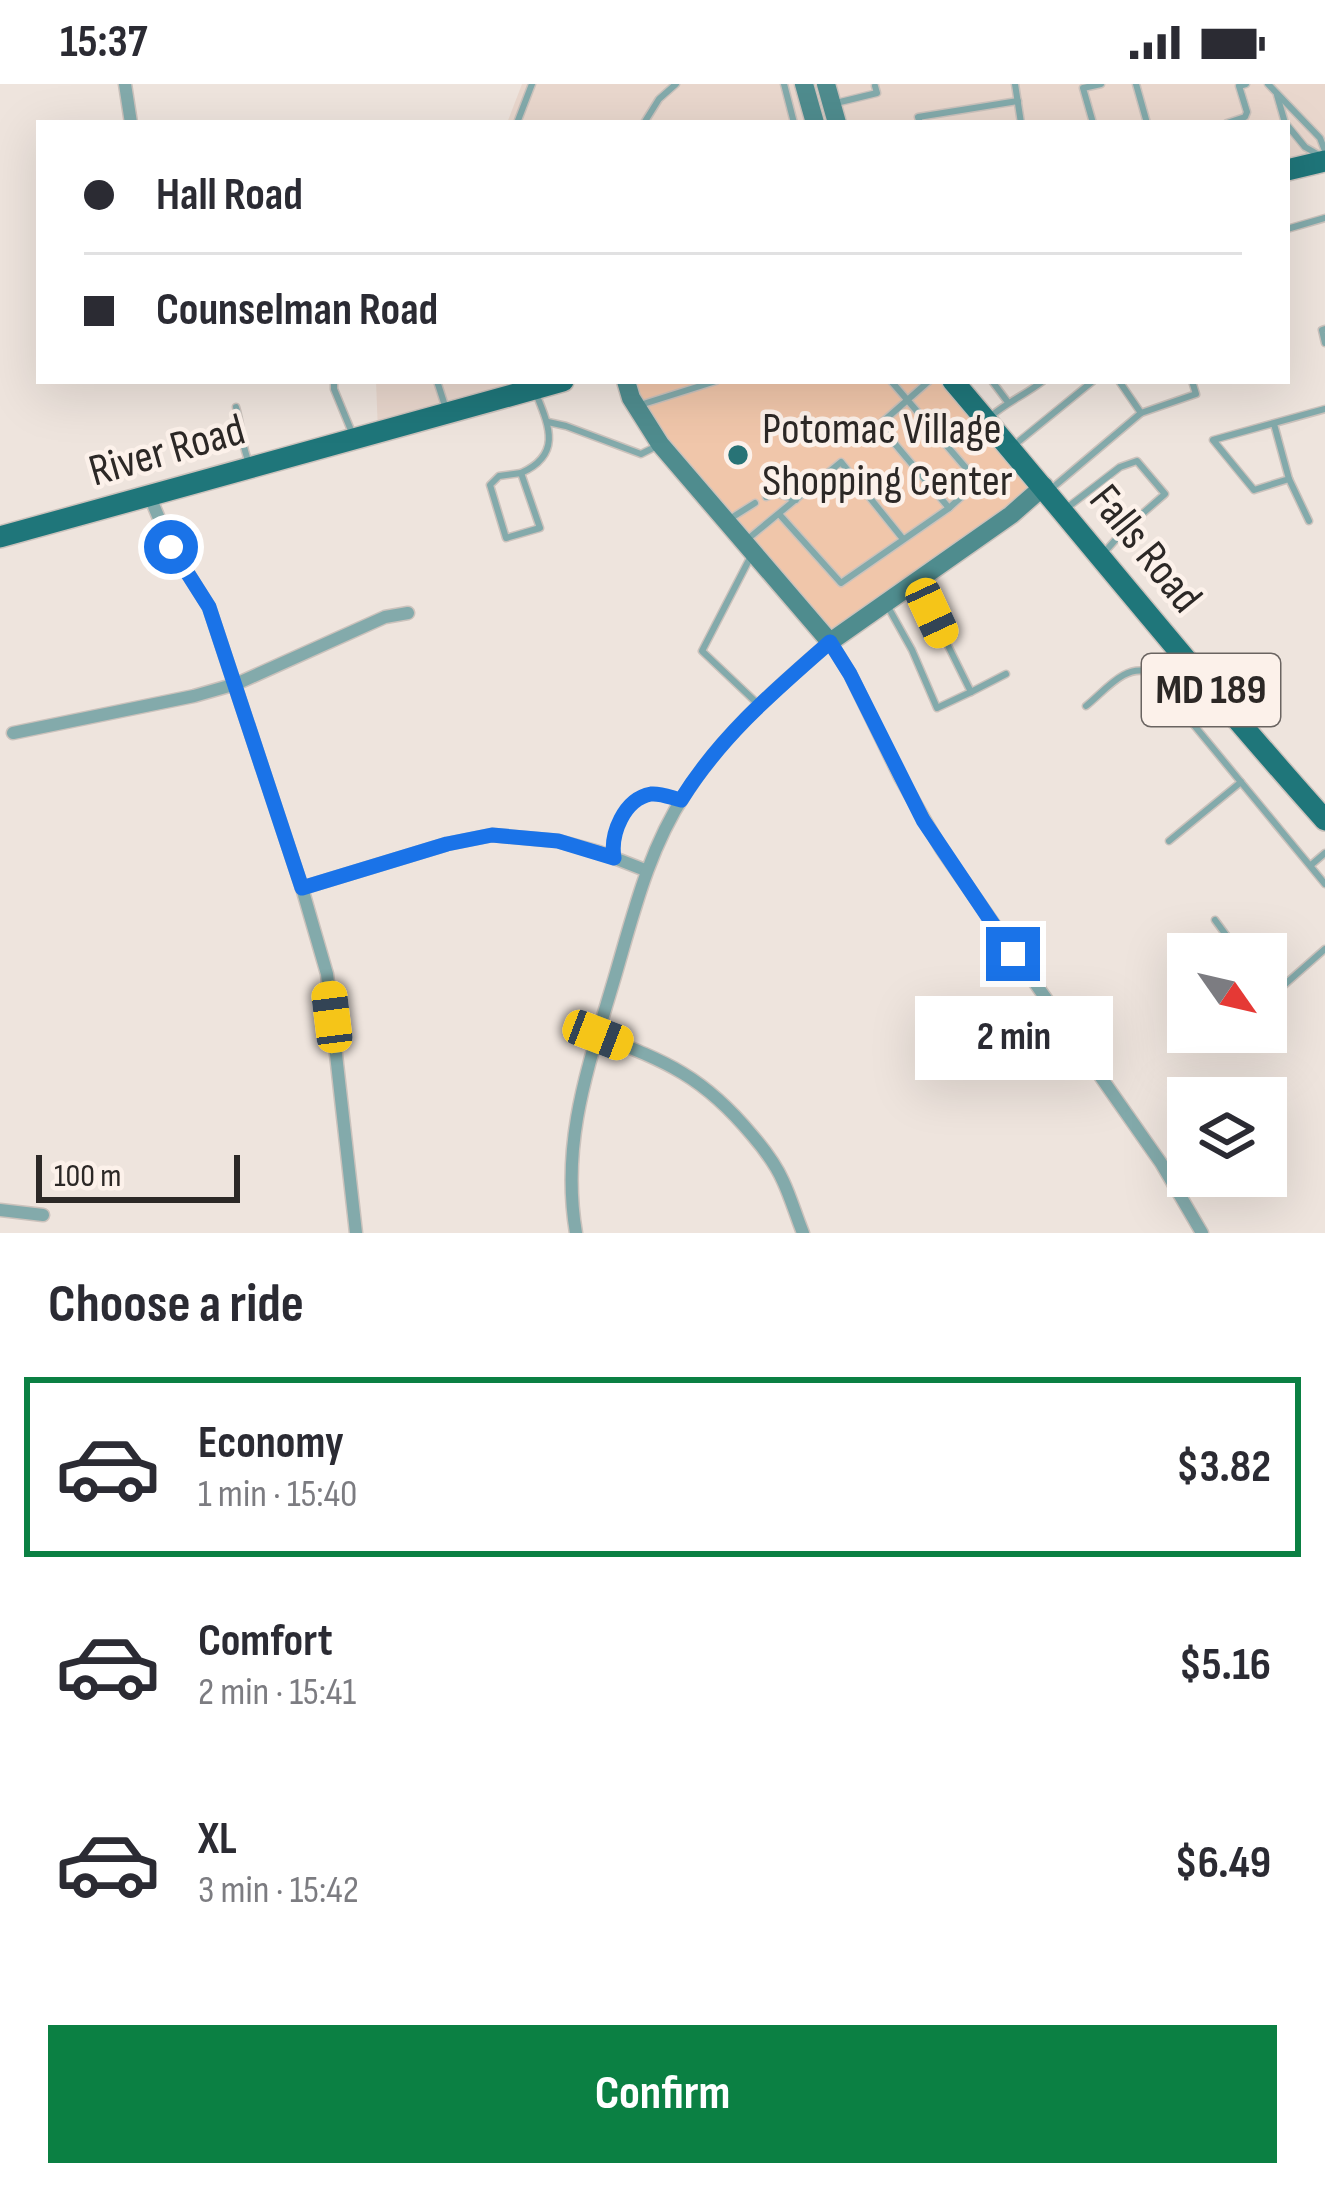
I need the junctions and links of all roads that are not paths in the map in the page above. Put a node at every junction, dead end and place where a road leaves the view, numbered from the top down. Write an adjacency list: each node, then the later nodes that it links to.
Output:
1 (125, 84): 15 (street)
2 (532, 84): 16 (lane)
3 (676, 84): 17 (lane)
4 (784, 84): 18 (lane)
5 (804, 84): 19 (street)
6 (878, 84): 14 (lane)
7 (1015, 84): 13 (lane)
8 (1101, 84): 22 (lane)
9 (1136, 84): 23 (lane)
10 (1246, 84): 24 (lane)
11 (1268, 84): 12 (lane)
12 (1276, 92): 25 (lane); 27 (lane)
13 (1018, 101): 20 (lane); 21 (lane)
14 (832, 104)
15 (131, 120)
16 (518, 120)
17 (646, 120)
18 (793, 120)
19 (814, 120)
20 (919, 120)
21 (1021, 120)
22 (1092, 120)
23 (1146, 120)
24 (1236, 120)
25 (1285, 120)
26 (1290, 129): 27 (lane)
27 (1325, 156): 28 (main road)
28 (1290, 169)
29 (1325, 218): 30 (lane)
30 (1290, 228)
31 (1325, 329): 32 (lane)
32 (1325, 343)
33 (334, 384): 57 (lane)
34 (438, 384): 52 (lane)
35 (553, 384): 46 (main road, River Road)
36 (627, 384): 49 (street)
37 (706, 384): 49 (lane)
38 (894, 384): 47 (lane)
39 (926, 384): 47 (lane)
40 (956, 384): 54 (main road, Falls Road / MD 189)
41 (994, 384): 48 (lane)
42 (1039, 384): 48 (lane)
43 (1089, 384): 59 (lane)
44 (1121, 384): 53 (lane)
45 (1193, 384): 53 (lane)
46 (534, 390): 52 (main road, River Road); 55 (lane)
47 (908, 400): 68 (lane); 68 (lane)
48 (1007, 401): 54 (lane)
49 (636, 406): 58 (street)
50 (236, 407): 60 (lane)
51 (1325, 409): 56 (lane)
52 (447, 412): 57 (main road, River Road)
53 (1142, 413): 63 (lane)
54 (987, 419): 59 (main road, Falls Road / MD 189)
55 (548, 422): 58 (lane); 61 (lane)
56 (1274, 424): 62 (lane); 62 (lane)
57 (354, 439): 60 (main road, River Road)
58 (660, 445): 72 (street)
59 (1011, 447): 63 (main road, Falls Road / MD 189)
60 (251, 468): 64 (main road, River Road)
61 (521, 473): 61 (lane)
62 (1288, 479): 71 (lane)
63 (1046, 488): 69 (main road, Falls Road / MD 189); 77 (street)
64 (150, 497): 73 (main road, River Road); 82 (street)
65 (766, 497): 66 (lane)
66 (796, 500): 70 (lane); 74 (lane)
67 (755, 503): 72 (lane)
68 (949, 508): 74 (lane)
69 (1064, 511): 76 (main road, Falls Road / MD 189); 76 (lane)
70 (779, 513): 74 (lane); 75 (lane)
71 (1310, 521)
72 (725, 523): 75 (street)
73 (0, 537)
74 (903, 539)
75 (748, 549): 80 (street); 85 (lane)
76 (1100, 557): 84 (main road, Falls Road / MD 189)
77 (916, 582): 78 (street); 83 (lane)
78 (886, 603): 80 (street); 83 (lane)
79 (409, 613): 82 (street)
80 (830, 642): 85 (street); 109 (street)
81 (1006, 674): 83 (lane)
82 (236, 684): 88 (street); 98 (street)
83 (971, 692)
84 (1214, 694): 87 (lane); 91 (main road, Falls Road / MD 189)
85 (758, 704): 90 (street)
86 (1086, 706): 87 (lane)
87 (1187, 717): 89 (lane)
88 (13, 733)
89 (1241, 782): 92 (lane); 95 (lane)
90 (681, 800): 94 (lane); 96 (street)
91 (1325, 820)
92 (1168, 841)
93 (1325, 854): 95 (lane)
94 (614, 858): 96 (street); 98 (street)
95 (1311, 866): 97 (lane)
96 (645, 870): 103 (street)
97 (1325, 884)
98 (302, 888): 106 (street)
99 (1216, 920): 100 (lane)
100 (1225, 933)
101 (1325, 949): 102 (lane)
102 (1287, 982)
103 (598, 1035): 107 (street); 108 (street)
104 (0, 1210): 105 (street)
105 (43, 1215)
106 (356, 1233)
107 (575, 1233)
108 (803, 1233)
109 (1202, 1233)

